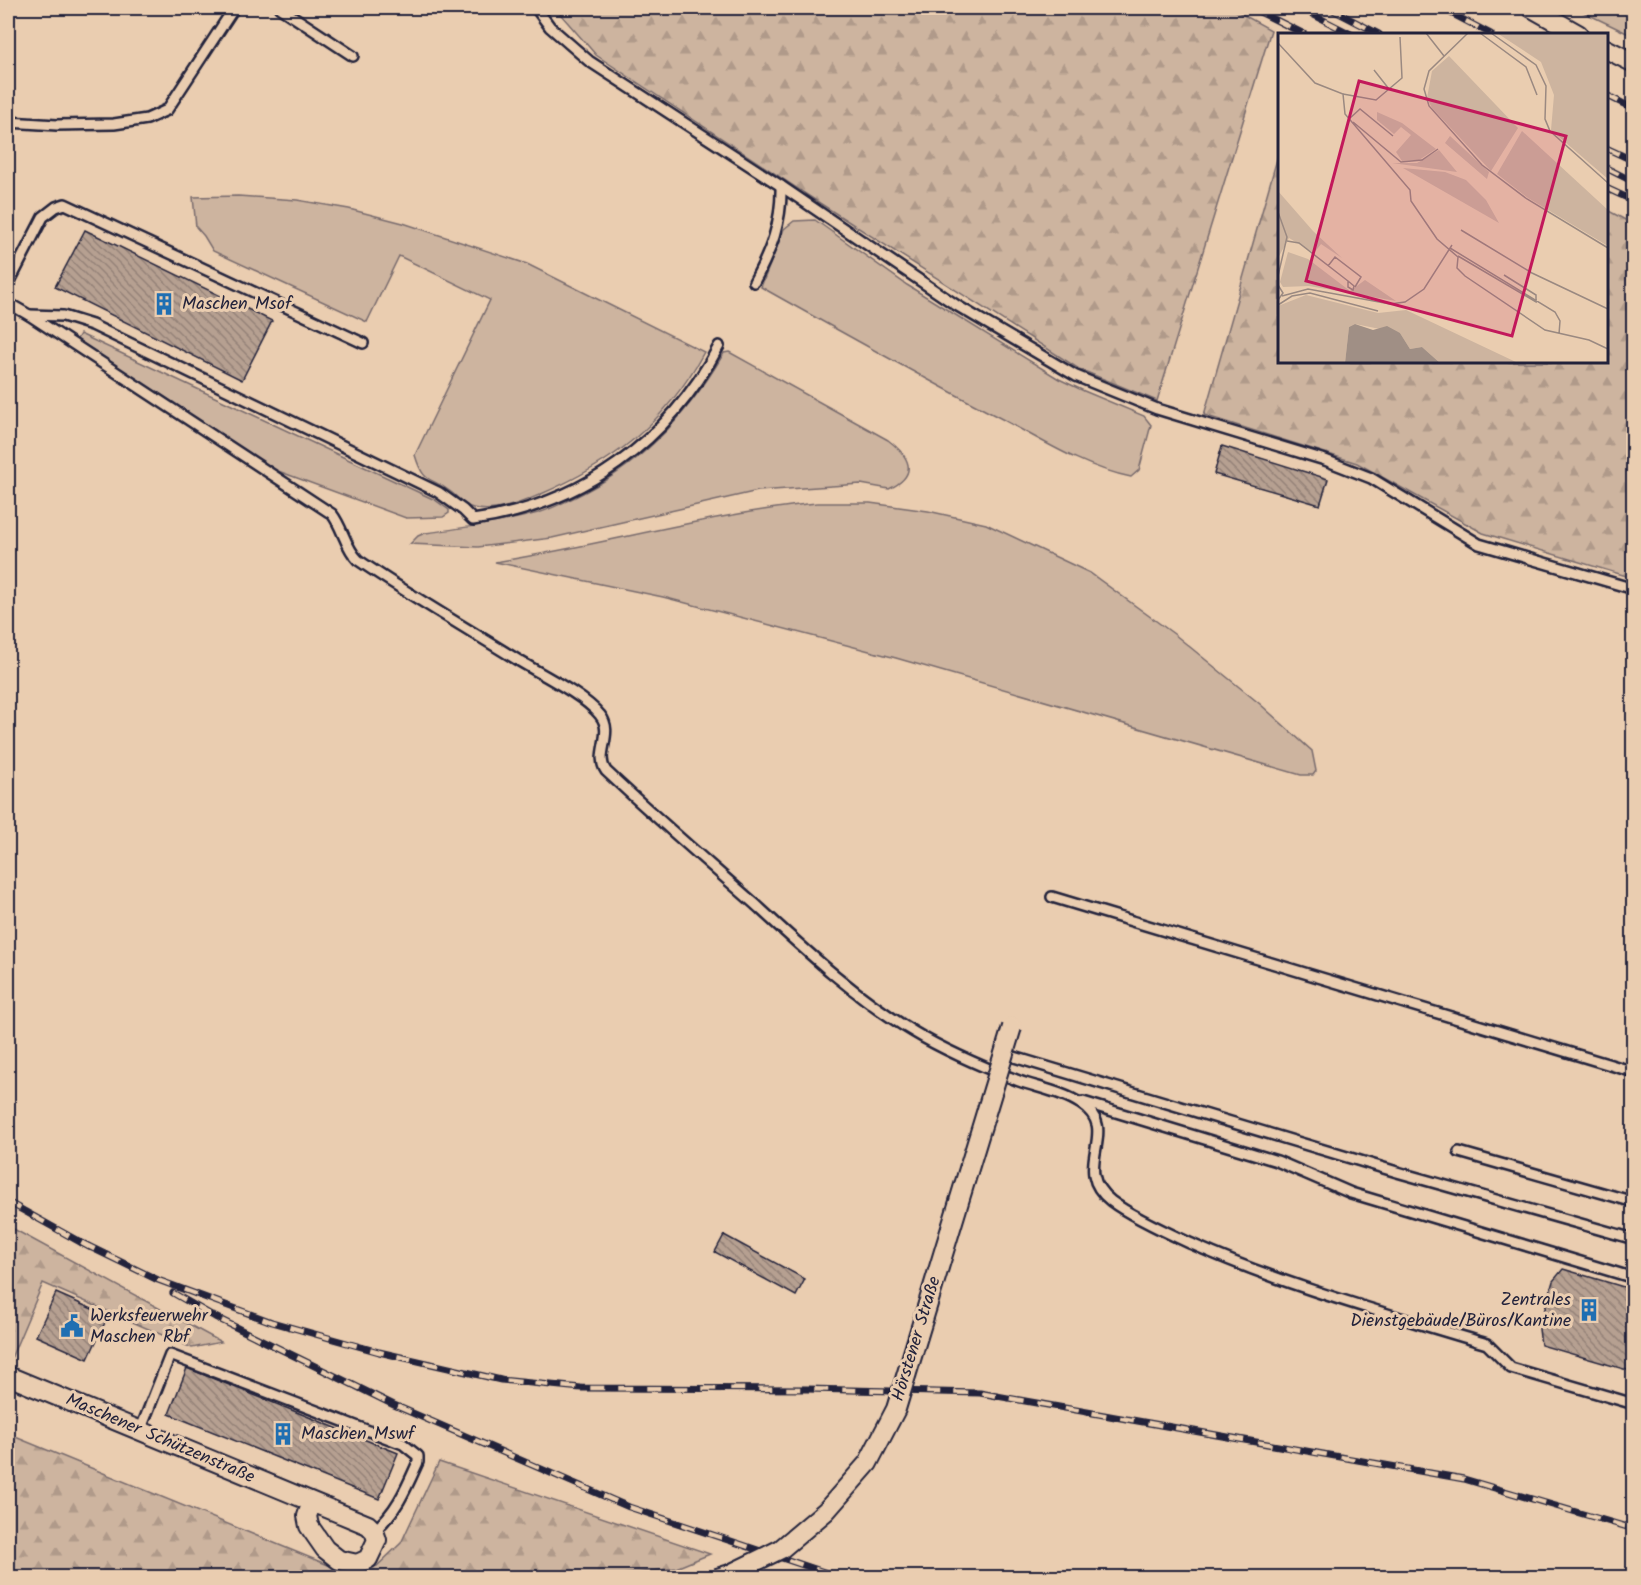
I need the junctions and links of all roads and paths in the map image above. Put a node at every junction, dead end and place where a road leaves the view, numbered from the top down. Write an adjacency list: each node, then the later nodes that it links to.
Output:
1 (234, 8): 9 (lane)
2 (280, 8): 7 (lane)
3 (536, 8): 10 (lane)
4 (1532, 8): 5 (street)
5 (1576, 33)
6 (1608, 50): 8 (street)
7 (353, 56)
8 (1634, 63)
9 (8, 122)
10 (781, 186): 11 (lane); 17 (lane)
11 (754, 282)
12 (8, 285): 15 (lane)
13 (8, 303): 14 (lane)
14 (30, 315): 16 (lane); 22 (lane)
15 (363, 343)
16 (719, 346)
17 (1634, 589)
18 (1052, 897): 21 (lane)
19 (1012, 1027): 20 (street, Hörstener Straße, bridge)
20 (1004, 1054): 25 (lane); 32 (street, Hörstener Straße, bridge)
21 (1634, 1072)
22 (1072, 1098): 26 (lane); 28 (lane)
23 (1459, 1152): 24 (lane)
24 (1634, 1202)
25 (1634, 1239)
26 (1634, 1278)
27 (8, 1376): 29 (street, Maschener Schützenstraße)
28 (1634, 1404)
29 (140, 1431): 30 (street, Maschener Schützenstraße); 31 (lane)
30 (312, 1502): 31 (street, Maschener Schützenstraße); 31 (street)
31 (374, 1531)
32 (717, 1578)

